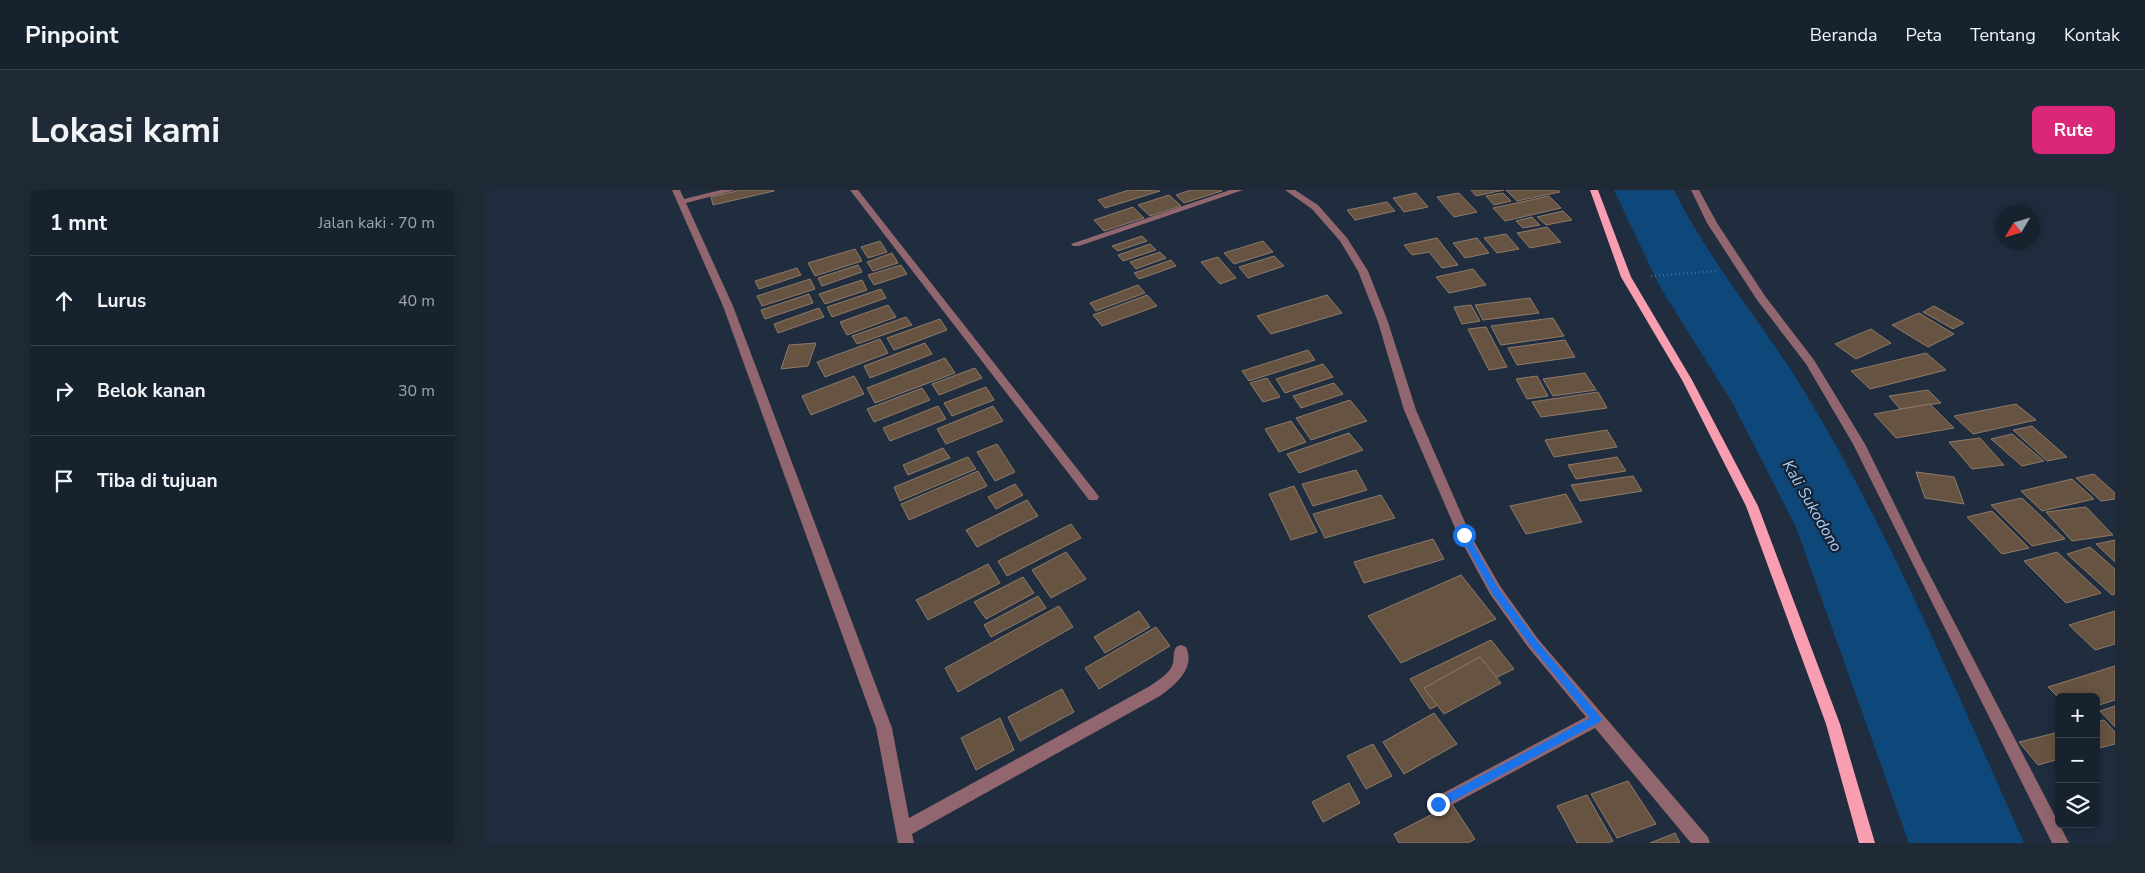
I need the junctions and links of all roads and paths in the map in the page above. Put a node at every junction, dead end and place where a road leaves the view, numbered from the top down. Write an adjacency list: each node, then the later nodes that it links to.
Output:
1 (732, 190): 7 (street)
2 (854, 190): 11 (street)
3 (1239, 190): 8 (street)
4 (1289, 190): 13 (street)
5 (1594, 190): 17 (main road)
6 (1695, 190): 18 (street)
7 (679, 196): 15 (street)
8 (1076, 244)
9 (1720, 271): 10 (path)
10 (1644, 276)
11 (1093, 497)
12 (1181, 651): 15 (street)
13 (1597, 719): 14 (street); 16 (street)
14 (1438, 804)
15 (905, 837)
16 (1702, 843)
17 (1867, 843)
18 (2061, 843)

